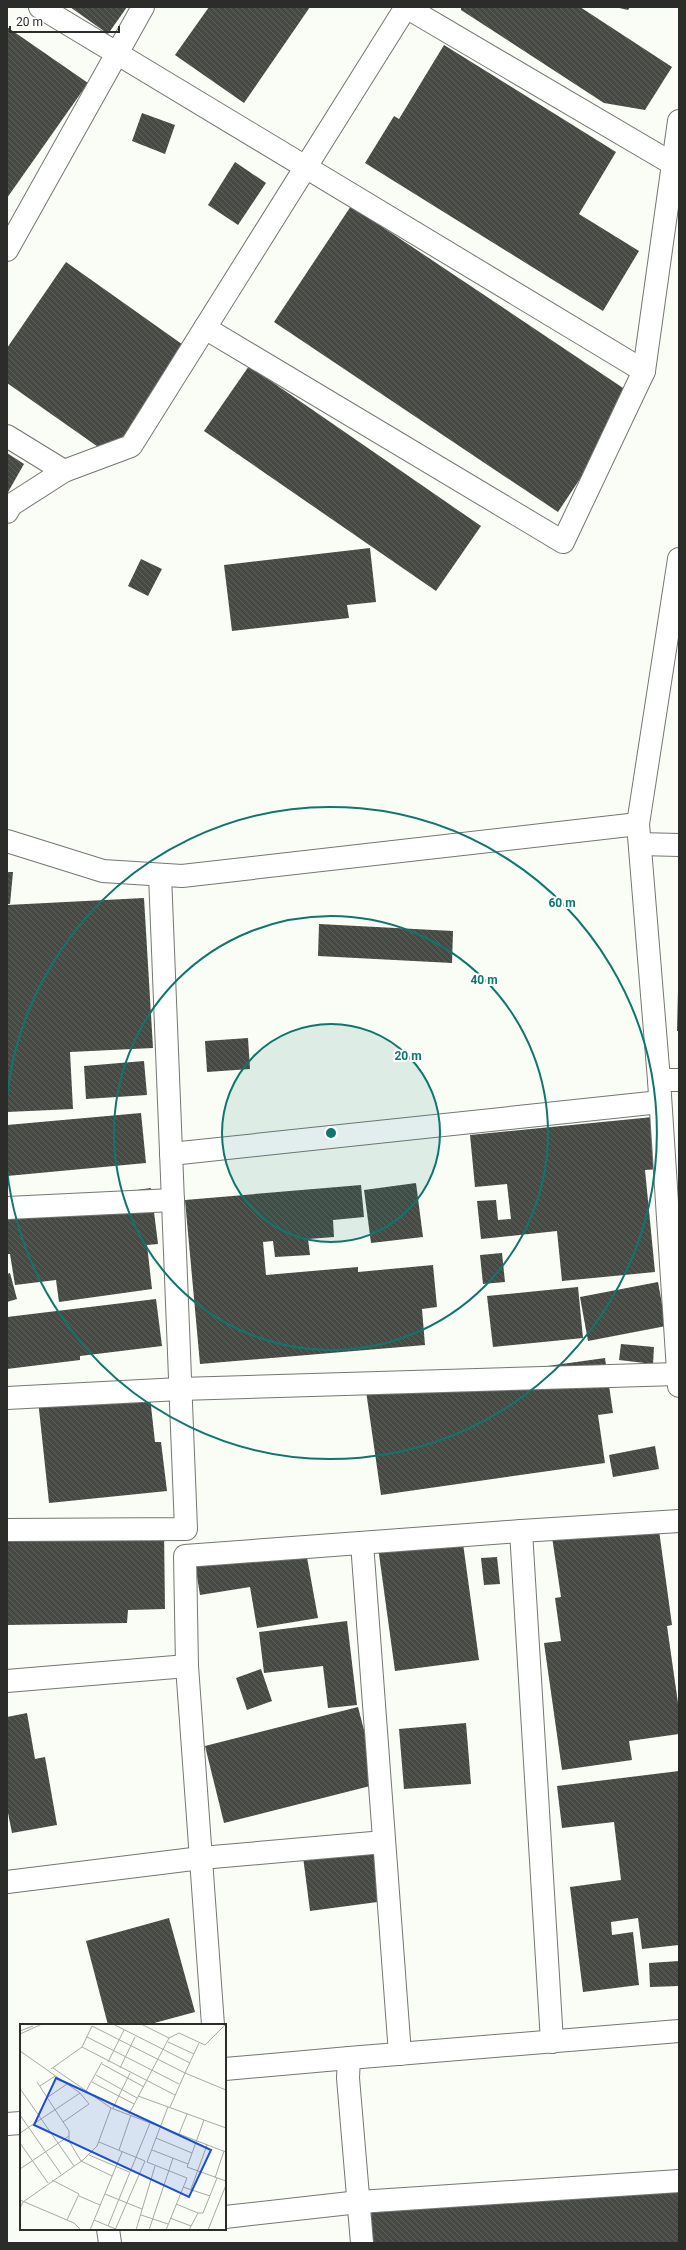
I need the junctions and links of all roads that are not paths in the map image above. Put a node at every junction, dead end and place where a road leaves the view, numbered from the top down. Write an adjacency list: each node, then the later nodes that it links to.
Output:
1 (40, 7): 4 (street)
2 (143, 7): 4 (street)
3 (406, 7): 6 (street); 7 (street)
4 (116, 53): 7 (street); 8 (street)
5 (679, 121): 6 (street)
6 (673, 164): 10 (street)
7 (306, 167): 9 (street); 10 (street)
8 (7, 250)
9 (206, 328): 10 (street); 12 (street)
10 (644, 370)
11 (7, 436): 12 (street)
12 (64, 471): 13 (street)
13 (7, 512)
14 (679, 560): 15 (street)
15 (639, 834): 17 (street); 18 (street); 19 (street)
16 (7, 841): 18 (street)
17 (679, 845)
18 (160, 875): 21 (street)
19 (669, 1080): 20 (street)
20 (660, 1102): 21 (street); 24 (street)
21 (171, 1154): 22 (street)
22 (173, 1200): 23 (street); 25 (street)
23 (7, 1208)
24 (679, 1380): 25 (street)
25 (180, 1389): 26 (street); 28 (street)
26 (7, 1398)
27 (679, 1521): 30 (street)
28 (186, 1529): 29 (street); 32 (street)
29 (7, 1530)
30 (522, 1531): 31 (street); 40 (street)
31 (362, 1543): 32 (street); 35 (street)
32 (185, 1556): 33 (street)
33 (187, 1666): 34 (street); 36 (street)
34 (7, 1681)
35 (384, 1842): 36 (street); 41 (street)
36 (201, 1858): 37 (street); 38 (street)
37 (7, 1882)
38 (213, 2024)
39 (679, 2031): 40 (street)
40 (552, 2042): 41 (street)
41 (400, 2054): 42 (street)
42 (349, 2058): 43 (street); 47 (street)
43 (226, 2069)
44 (20, 2123): 45 (street)
45 (7, 2124)
46 (679, 2181): 47 (street)
47 (359, 2202): 48 (street); 49 (street)
48 (226, 2217)
49 (362, 2243)

